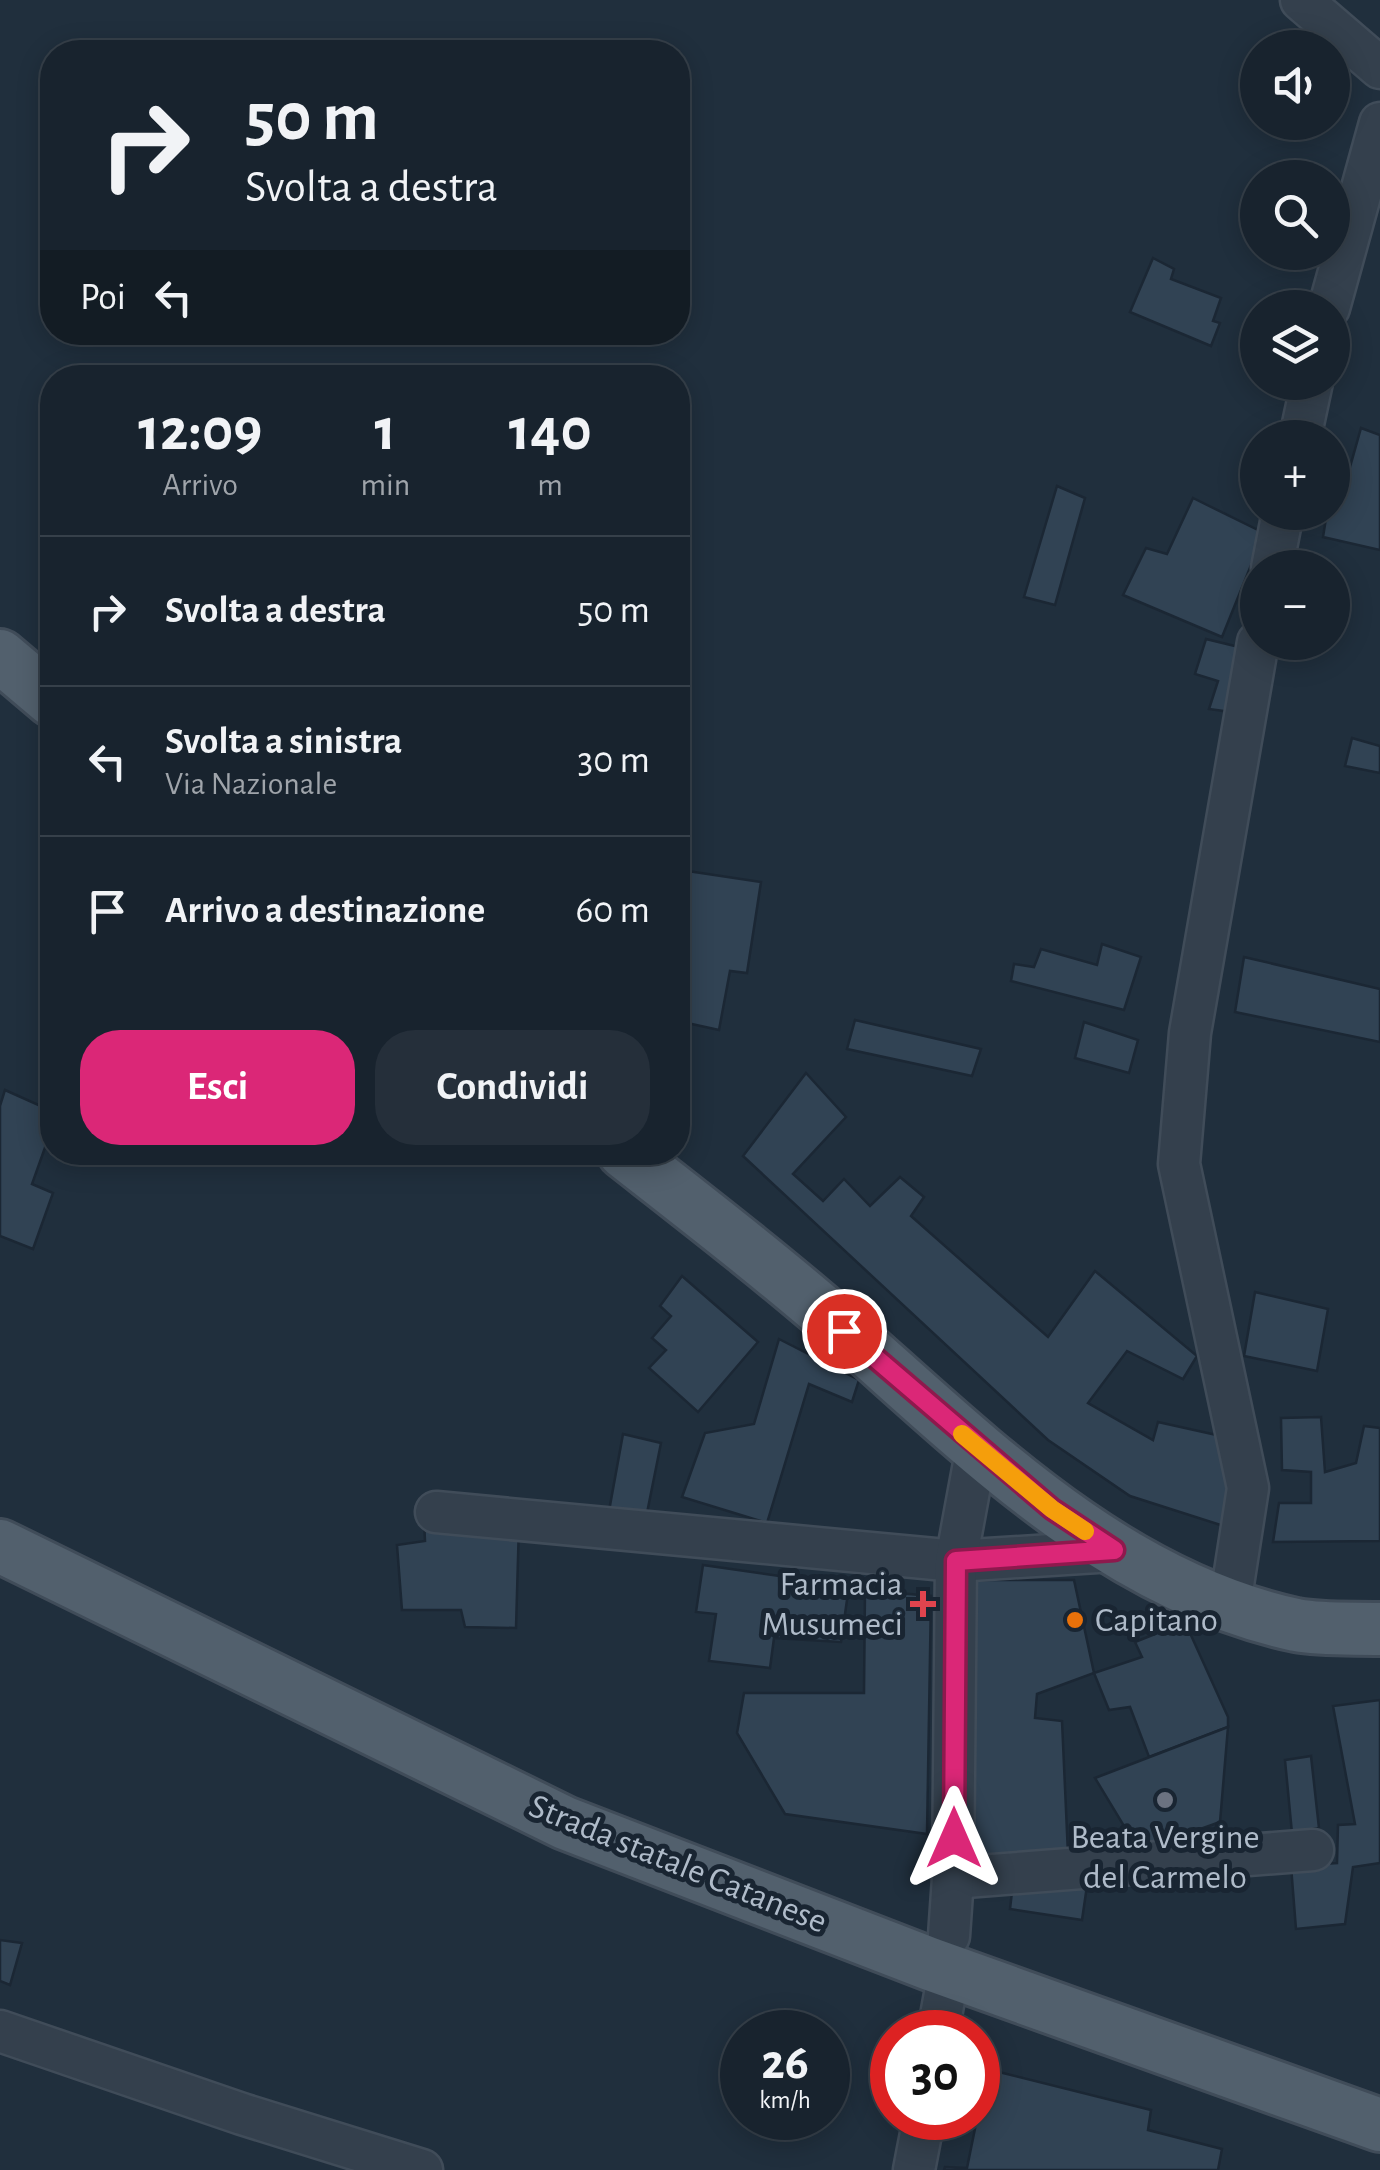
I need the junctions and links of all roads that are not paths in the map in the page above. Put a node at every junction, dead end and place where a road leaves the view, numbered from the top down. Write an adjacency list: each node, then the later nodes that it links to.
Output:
1 (1301, 0): 2 (street)
2 (1380, 68)
3 (1380, 123): 4 (street)
4 (1334, 290)
5 (0, 656): 7 (main road)
6 (1255, 660): 14 (street)
7 (40, 690)
8 (641, 1165): 9 (main road)
9 (977, 1447): 12 (main road); 13 (street)
10 (436, 1512): 13 (street)
11 (0, 1546): 20 (main road, Strada statale Catanese)
12 (1114, 1550): 13 (street); 14 (main road)
13 (956, 1561): 17 (street)
14 (1230, 1604): 15 (main road)
15 (1380, 1629)
16 (1313, 1850): 17 (street)
17 (954, 1878): 18 (street)
18 (949, 1936)
19 (0, 2031): 22 (street)
20 (1380, 2125)
21 (920, 2140): 23 (street)
22 (422, 2170)
23 (914, 2170)

